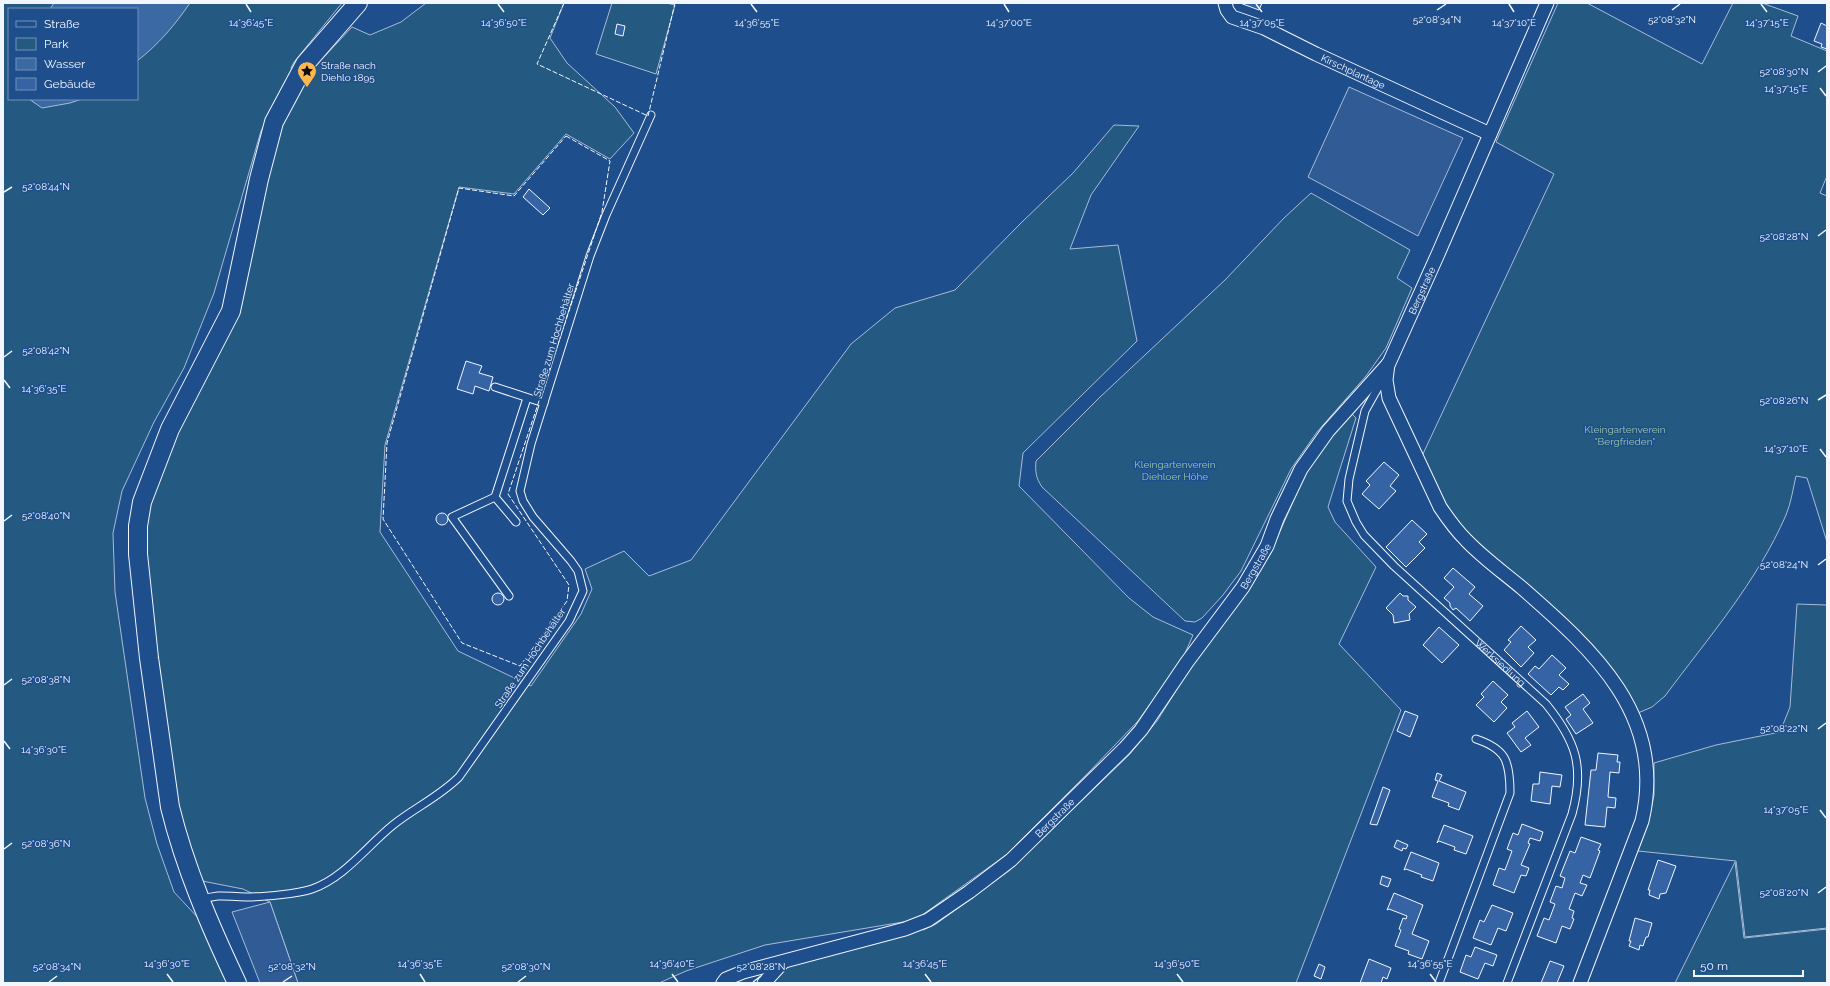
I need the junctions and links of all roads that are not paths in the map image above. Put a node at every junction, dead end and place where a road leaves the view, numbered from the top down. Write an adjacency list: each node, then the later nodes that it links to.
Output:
1 (358, 3): 14 (main road)
2 (1224, 3): 5 (street, Kirschplantage)
3 (1547, 3): 5 (street, Bergstraße)
4 (651, 115): 9 (lane, Straße zum Hochbehälter)
5 (1490, 134): 6 (street, Bergstraße)
6 (1387, 367): 15 (street, Bergstraße); 20 (lane, Werksiedlung); 21 (street)
7 (495, 386): 8 (lane)
8 (527, 398): 9 (lane); 10 (lane)
9 (544, 403): 14 (lane, Straße zum Hochbehälter)
10 (495, 497): 11 (lane); 12 (lane)
11 (516, 522)
12 (509, 596)
13 (1476, 739): 19 (lane)
14 (200, 900): 16 (main road)
15 (783, 962): 17 (street, Bergstraße); 18 (street)
16 (237, 983)
17 (723, 983)
18 (764, 983)
19 (1438, 983)
20 (1507, 983)
21 (1580, 983)

